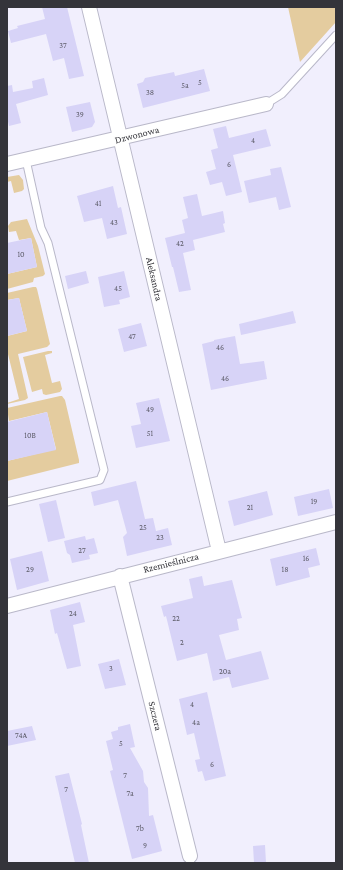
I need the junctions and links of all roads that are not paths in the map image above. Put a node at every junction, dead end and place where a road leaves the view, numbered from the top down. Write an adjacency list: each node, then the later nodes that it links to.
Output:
1 (89, 7): 4 (street, Aleksandra)
2 (336, 35): 3 (lane)
3 (266, 104): 4 (street, Dzwonowa)
4 (120, 138): 5 (street, Dzwonowa); 9 (street, Aleksandra)
5 (26, 160): 6 (street, Dzwonowa); 7 (lane)
6 (7, 164)
7 (7, 502)
8 (336, 522): 9 (street, Rzemieślnicza)
9 (219, 552): 10 (street, Rzemieślnicza)
10 (120, 576): 11 (street, Rzemieślnicza); 12 (street, Szczera)
11 (7, 606)
12 (190, 856)

